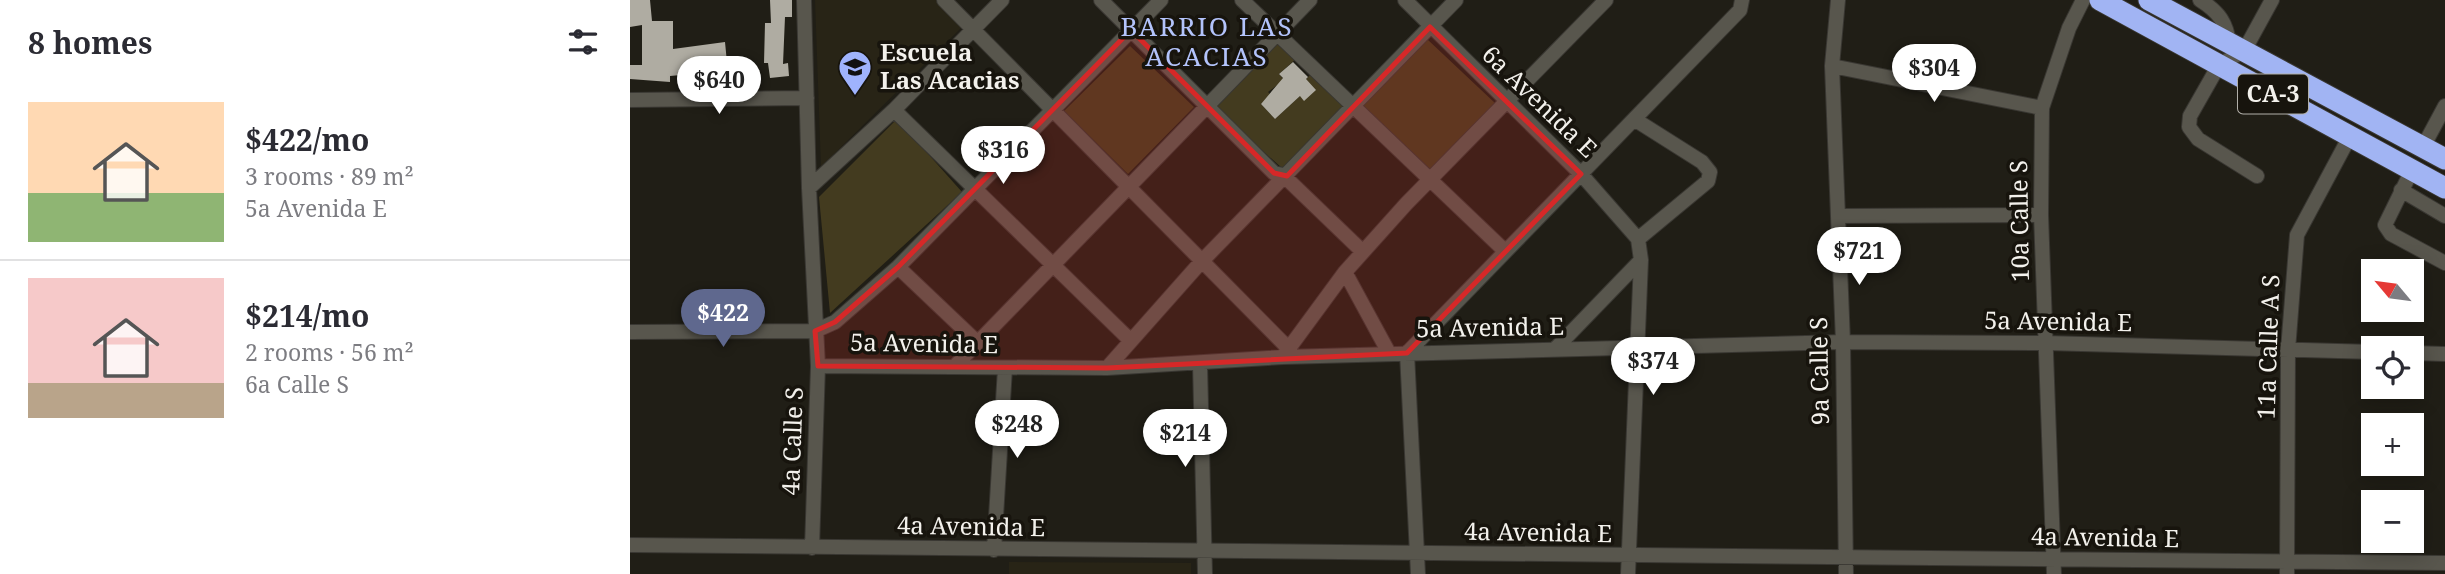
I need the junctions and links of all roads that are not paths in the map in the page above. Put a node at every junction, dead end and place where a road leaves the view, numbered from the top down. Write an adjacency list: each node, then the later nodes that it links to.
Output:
1 (804, 0): 25 (street, 4a Calle S)
2 (944, 0): 19 (street)
3 (1002, 0): 19 (street)
4 (1101, 0): 20 (street)
5 (1161, 0): 20 (street)
6 (1242, 0): 21 (street)
7 (1310, 0): 21 (street)
8 (1405, 0): 18 (street, 6a Avenida E)
9 (1456, 0): 18 (street)
10 (1606, 0): 27 (street)
11 (1838, 0): 24 (street, 9a Calle S)
12 (2083, 0): 31 (street, 10a Calle S)
13 (2100, 0): 23 (highway, CA-3)
14 (2149, 0): 22 (highway, CA-3)
15 (2200, 0): 22 (street)
16 (2272, 0): 22 (street)
17 (1741, 5): 34 (street)
18 (1430, 27): 27 (street, 6a Avenida E); 30 (street)
19 (972, 30): 32 (street); 33 (street)
20 (1131, 30): 28 (street); 33 (street)
21 (1277, 33): 28 (street); 30 (street)
22 (2236, 48): 23 (street); 36 (highway, CA-3)
23 (2219, 65): 35 (highway, CA-3); 41 (street)
24 (1832, 66): 31 (street); 49 (street, 9a Calle S)
25 (807, 98): 26 (street); 43 (street, 4a Calle S)
26 (630, 100)
27 (1506, 101): 39 (street, 6a Avenida E); 42 (street)
28 (1207, 104): 40 (street); 44 (street)
29 (2445, 106): 36 (street)
30 (1354, 107): 40 (street); 42 (street)
31 (2042, 107): 48 (street, 10a Calle S)
32 (894, 110): 43 (street); 46 (street)
33 (1051, 112): 44 (street); 46 (street)
34 (1634, 120): 39 (street); 51 (street)
35 (2350, 136): 38 (highway, CA-3); 68 (street, 11a Calle A S)
36 (2423, 147): 37 (highway, CA-3)
37 (2445, 159)
38 (2412, 170): 45 (highway, CA-3); 47 (street)
39 (1581, 174): 51 (street, 6a Avenida E); 52 (street)
40 (1283, 175): 53 (street); 55 (street)
41 (2257, 176)
42 (1430, 179): 52 (street); 53 (street)
43 (809, 188): 60 (street, 4a Calle S)
44 (1126, 188): 55 (street); 57 (street)
45 (2445, 188)
46 (975, 190): 57 (street); 58 (street)
47 (2401, 190): 50 (street); 56 (street)
48 (2041, 215): 49 (street); 65 (street, 10a Calle S)
49 (1838, 216): 64 (street, 9a Calle S)
50 (2445, 216)
51 (1638, 239): 54 (street)
52 (1505, 251): 72 (street)
53 (1363, 252): 59 (street)
54 (1641, 260): 66 (street); 67 (street)
55 (1201, 262): 62 (street); 70 (street)
56 (2445, 263)
57 (1052, 265): 62 (street); 63 (street)
58 (898, 267): 60 (street); 63 (street)
59 (1345, 272): 70 (street); 71 (street)
60 (815, 331): 61 (street, 5a Avenida E); 76 (street, 4a Calle S)
61 (630, 332)
62 (1130, 340): 79 (street)
63 (977, 342): 77 (street)
64 (1843, 342): 65 (street, 5a Avenida E); 66 (street, 5a Avenida E); 85 (street, 9a Calle S)
65 (2046, 343): 68 (street, 5a Avenida E); 88 (street, 10a Calle S)
66 (1638, 348): 67 (street, 5a Avenida E); 86 (street)
67 (1555, 350): 72 (street, 5a Avenida E)
68 (2288, 350): 69 (street, 5a Avenida E); 89 (street, 11a Calle A S)
69 (2361, 352)
70 (1286, 353): 71 (street, 5a Avenida E); 75 (street, 5a Avenida E)
71 (1389, 353): 72 (street, 5a Avenida E)
72 (1407, 353): 84 (street)
73 (2424, 353): 74 (street)
74 (2445, 354)
75 (1200, 364): 79 (street, 5a Avenida E); 83 (street)
76 (818, 366): 77 (street, 5a Avenida E); 81 (street, 4a Calle S)
77 (954, 367): 78 (street, 5a Avenida E)
78 (1004, 368): 79 (street, 5a Avenida E); 82 (street)
79 (1107, 368)
80 (630, 545): 81 (street, 4a Avenida E)
81 (812, 548): 82 (street, 4a Avenida E)
82 (994, 550): 83 (street, 4a Avenida E)
83 (1205, 552): 84 (street, 4a Avenida E); 90 (street)
84 (1418, 555): 86 (street, 4a Avenida E); 91 (street)
85 (1846, 556): 86 (street, 4a Avenida E); 88 (street, 4a Avenida E); 93 (street, 9a Calle S)
86 (1628, 557): 92 (street)
87 (2445, 563): 89 (street, 4a Avenida E)
88 (2054, 567): 89 (street, 4a Avenida E)
89 (2287, 569)
90 (1205, 574)
91 (1418, 574)
92 (1628, 574)
93 (1846, 574)

